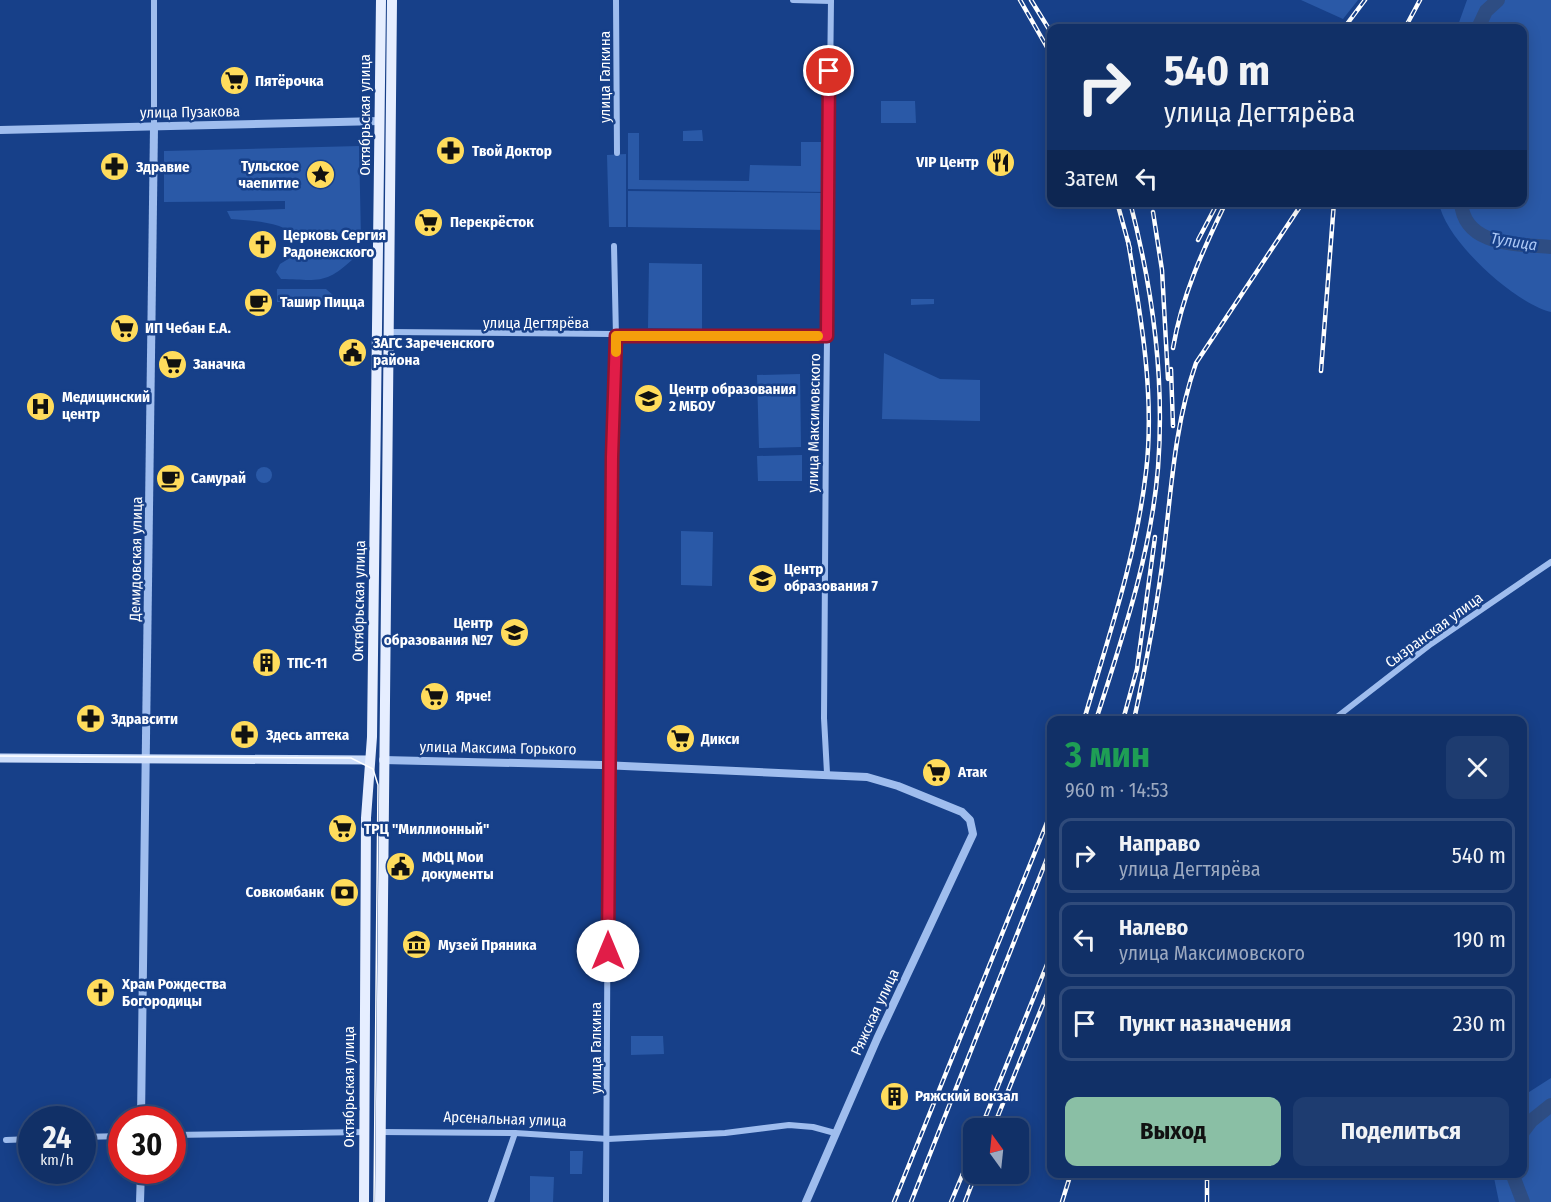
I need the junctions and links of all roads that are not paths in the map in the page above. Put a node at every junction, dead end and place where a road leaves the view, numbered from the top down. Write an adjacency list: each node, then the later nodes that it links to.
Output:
1 (154, 0): 8 (street, Демидовская улица)
2 (381, 0): 7 (main road, Октябрьская улица)
3 (392, 0): 7 (main road, Октябрьская улица)
4 (616, 0): 11 (street, улица Галкина)
5 (793, 0): 6 (street)
6 (831, 0): 15 (street, улица Максимовского)
7 (386, 121): 8 (street, улица Пузакова); 10 (main road, Октябрьская улица)
8 (154, 127): 9 (street, улица Пузакова); 19 (street, Демидовская улица)
9 (0, 130)
10 (385, 142): 13 (main road, Октябрьская улица); 20 (main road, Октябрьская улица)
11 (617, 153)
12 (614, 246): 14 (street, улица Галкина)
13 (389, 332): 14 (street, улица Дегтярёва); 21 (main road, Октябрьская улица)
14 (616, 336): 15 (street, улица Дегтярёва); 22 (street, улица Галкина)
15 (827, 336): 23 (street, улица Максимовского)
16 (1551, 562): 17 (street, Сызранская улица)
17 (1338, 716)
18 (0, 758): 19 (main road, улица Максима Горького)
19 (146, 759): 20 (main road, улица Максима Горького); 25 (street, Демидовская улица)
20 (370, 760): 21 (main road, улица Максима Горького); 26 (main road, Октябрьская улица)
21 (383, 760): 22 (street, улица Максима Горького); 27 (main road, Октябрьская улица)
22 (611, 765): 23 (street, улица Максима Горького); 31 (street, улица Галкина)
23 (827, 773): 24 (street, улица Максима Горького)
24 (973, 834): 29 (street, Ряжская улица)
25 (141, 1106)
26 (364, 1132): 27 (main road, Арсенальная улица); 30 (street, Арсенальная улица); 36 (main road, Октябрьская улица)
27 (380, 1132): 28 (street, Арсенальная улица); 37 (main road, Октябрьская улица)
28 (515, 1133): 31 (street, Арсенальная улица); 38 (street)
29 (835, 1133): 31 (street, Арсенальная улица); 40 (street, Ряжская улица)
30 (186, 1135)
31 (608, 1139): 39 (street, улица Галкина)
32 (6, 1140): 33 (street)
33 (18, 1140)
34 (141, 1184): 35 (street)
35 (140, 1202)
36 (364, 1202)
37 (380, 1202)
38 (491, 1202)
39 (606, 1202)
40 (806, 1202)

